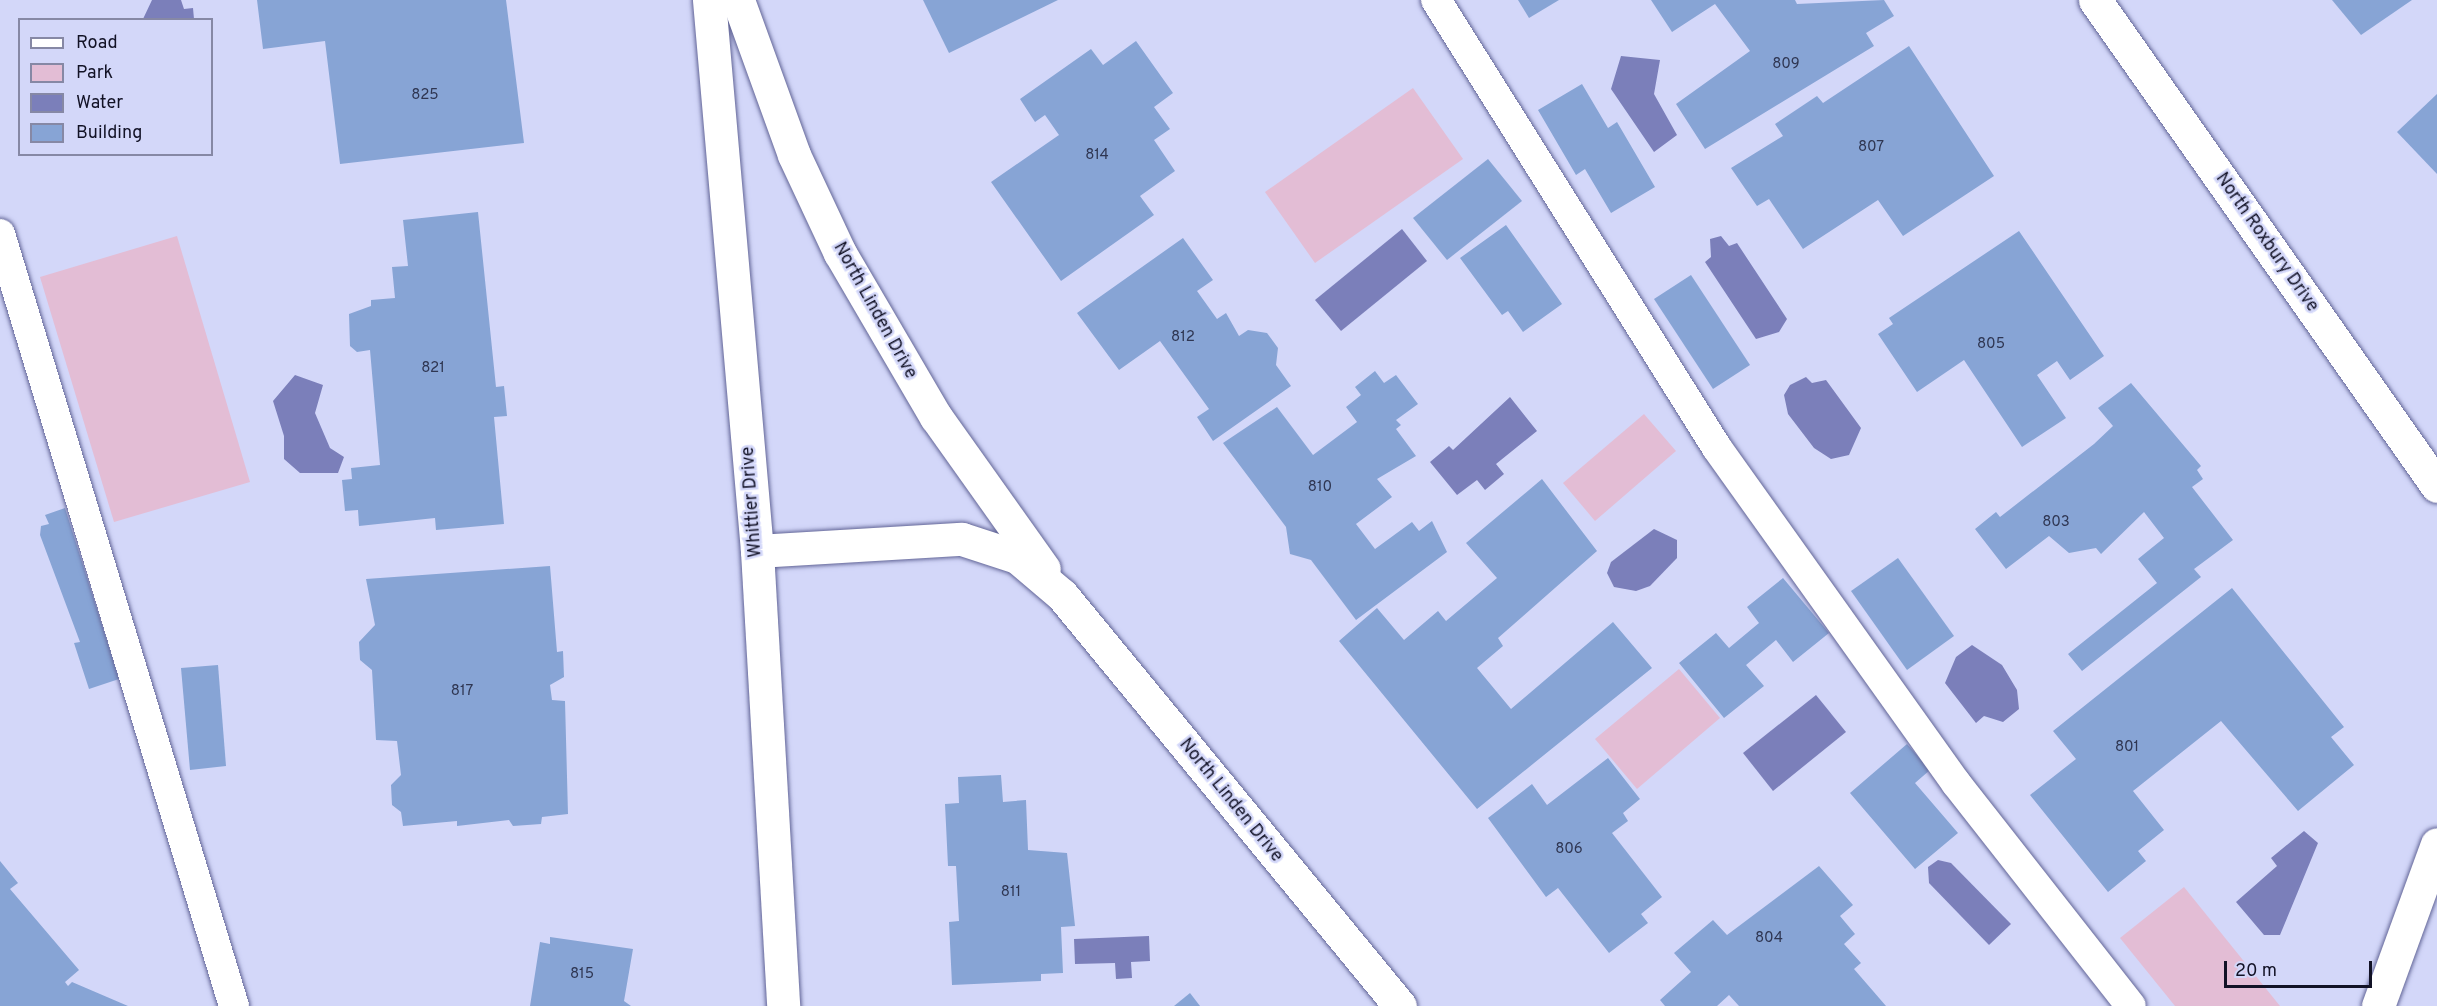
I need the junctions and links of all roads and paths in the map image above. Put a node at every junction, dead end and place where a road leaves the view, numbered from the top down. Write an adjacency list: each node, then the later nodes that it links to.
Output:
1 (709, 0): 7 (street, Whittier Drive)
2 (738, 0): 8 (street, North Linden Drive)
3 (1436, 0): 13 (lane)
4 (2095, 0): 6 (street, North Roxbury Drive)
5 (0, 234): 10 (lane)
6 (2437, 486)
7 (757, 551): 8 (street, North Linden Drive); 11 (street, Whittier Drive)
8 (1062, 595): 12 (street, North Linden Drive)
9 (2437, 844): 14 (street)
10 (234, 1006)
11 (783, 1006)
12 (1400, 1006)
13 (2131, 1006)
14 (2378, 1006)

